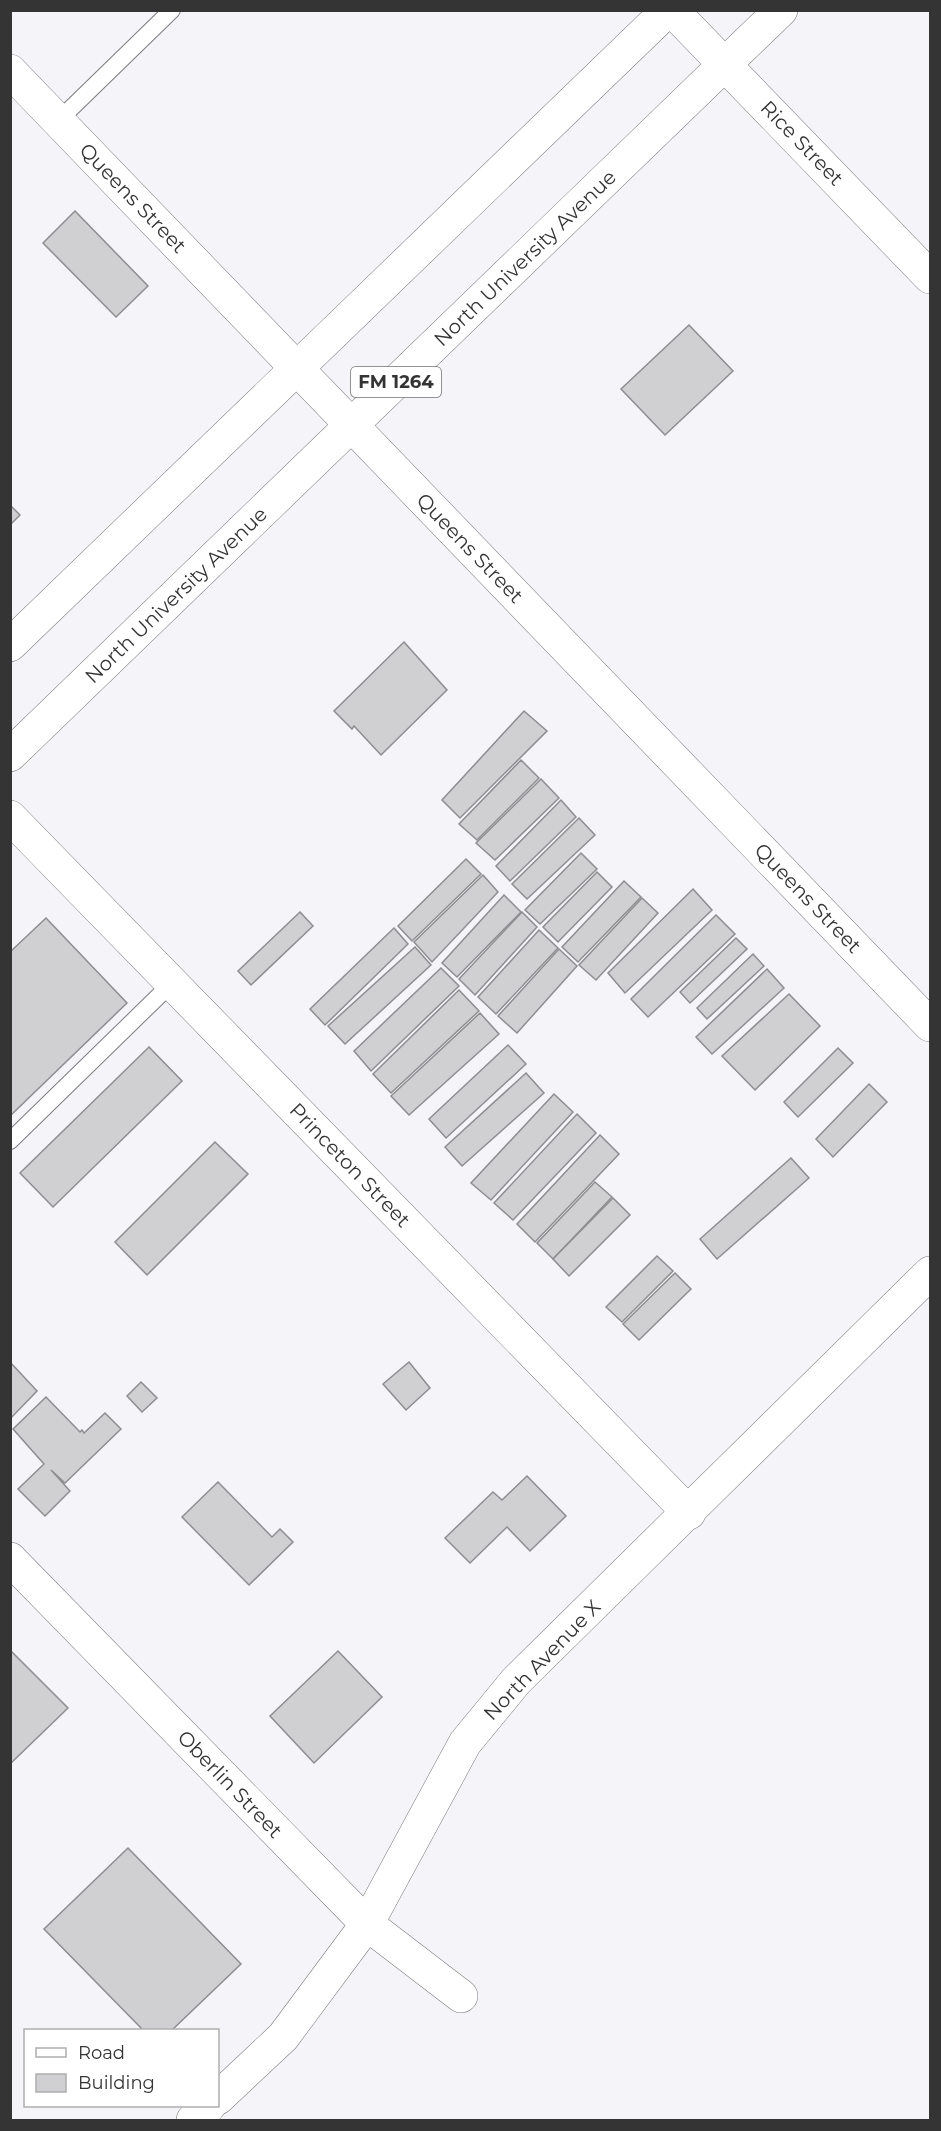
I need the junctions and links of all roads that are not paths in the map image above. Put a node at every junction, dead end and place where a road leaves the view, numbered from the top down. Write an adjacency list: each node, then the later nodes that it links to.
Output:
1 (172, 10): 7 (lane)
2 (668, 10): 9 (street)
3 (672, 10): 5 (street, Rice Street)
4 (781, 10): 5 (street, North University Avenue / FM 1264)
5 (726, 64): 8 (street, Rice Street); 10 (street, North University Avenue / FM 1264)
6 (10, 70): 7 (street, Queens Street)
7 (59, 120): 9 (street, Queens Street)
8 (930, 277)
9 (298, 369): 10 (street, Queens Street); 11 (street)
10 (352, 425): 12 (street, North University Avenue / FM 1264); 15 (street, Queens Street)
11 (10, 645)
12 (10, 755)
13 (10, 817): 14 (street, Princeton Street)
14 (172, 983): 16 (lane); 18 (street, Princeton Street)
15 (930, 1025)
16 (10, 1141)
17 (930, 1273): 18 (street, North Avenue X)
18 (689, 1513): 20 (street, North Avenue X)
19 (10, 1559): 20 (street, Oberlin Street)
20 (367, 1924): 21 (street, Oberlin Street); 22 (street, North Avenue X)
21 (461, 1996)
22 (219, 2097)
23 (208, 2107): 24 (street)
24 (193, 2121)

